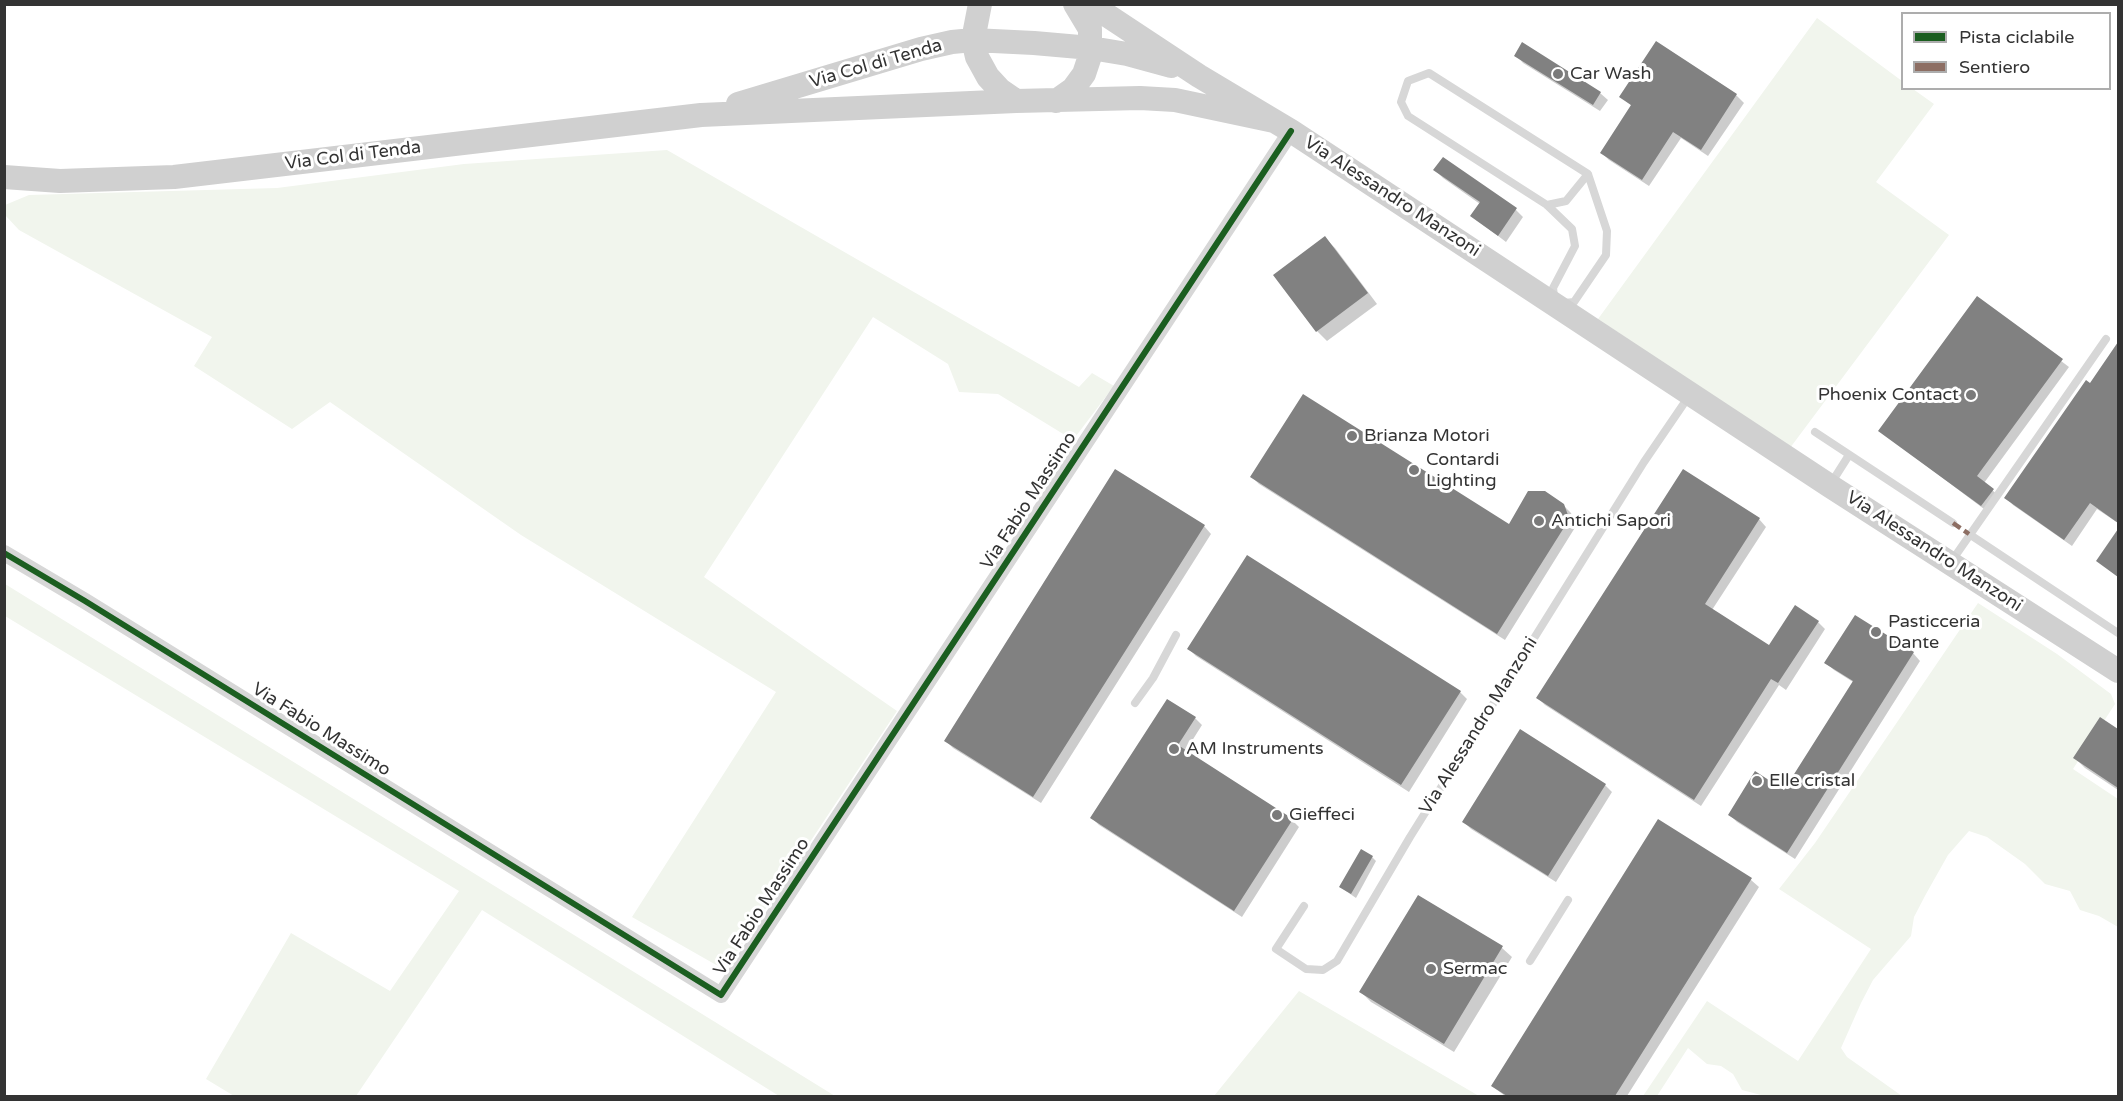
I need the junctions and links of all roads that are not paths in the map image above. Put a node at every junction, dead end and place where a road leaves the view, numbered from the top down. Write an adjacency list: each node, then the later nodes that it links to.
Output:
1 (980, 4): 4 (main road)
2 (1075, 4): 5 (main road)
3 (1090, 4): 6 (main road, Via Alessandro Manzoni)
4 (973, 40): 5 (main road, Via Col di Tenda); 7 (main road); 9 (main road, Via Col di Tenda)
5 (1091, 48): 6 (main road, Via Col di Tenda); 8 (main road)
6 (1199, 76): 10 (main road, Via Alessandro Manzoni)
7 (1016, 101): 8 (main road, Via Col di Tenda); 9 (main road, Via Col di Tenda)
8 (1056, 101): 10 (main road, Via Col di Tenda)
9 (701, 115): 12 (main road, Via Col di Tenda)
10 (1282, 126): 14 (main road, Via Alessandro Manzoni); 22 (street, Via Fabio Massimo)
11 (1588, 174): 13 (lane); 13 (lane); 14 (lane)
12 (4, 177)
13 (1547, 205): 14 (lane)
14 (1556, 304): 16 (main road, Via Alessandro Manzoni)
15 (2106, 339): 21 (lane)
16 (1691, 393): 19 (main road, Via Alessandro Manzoni); 29 (lane, Via Alessandro Manzoni)
17 (1815, 432): 18 (lane)
18 (1849, 455): 19 (lane); 20 (lane)
19 (1830, 486): 23 (main road, Via Alessandro Manzoni)
20 (1953, 523)
21 (1969, 534): 23 (lane); 24 (lane)
22 (4, 553)
23 (1951, 562): 26 (main road, Via Alessandro Manzoni)
24 (2118, 633)
25 (1176, 635): 27 (lane)
26 (2118, 671)
27 (1135, 703)
28 (1568, 900): 30 (lane)
29 (1304, 906)
30 (1530, 961)

